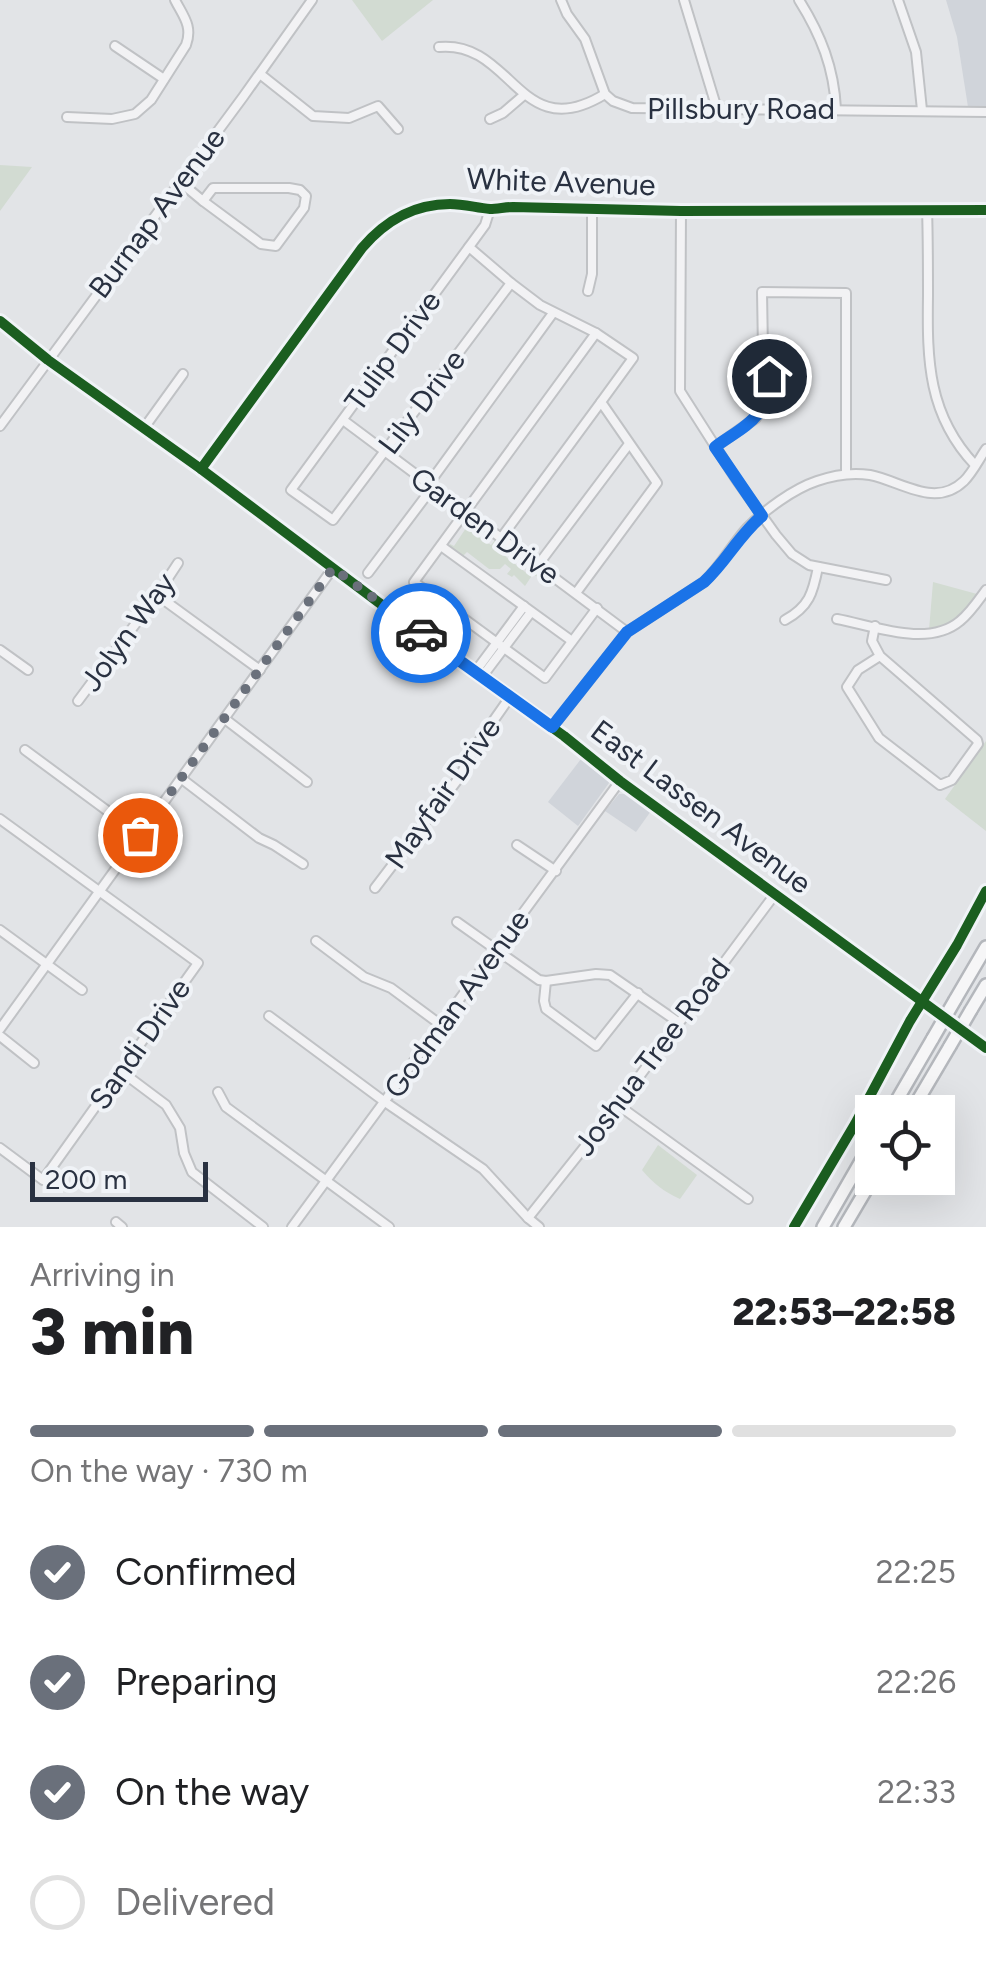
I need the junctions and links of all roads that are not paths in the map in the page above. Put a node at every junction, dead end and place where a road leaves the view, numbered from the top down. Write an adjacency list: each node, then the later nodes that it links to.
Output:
1 (175, 0): 10 (street)
2 (312, 0): 9 (street, Burnap Avenue)
3 (561, 0): 11 (street, Pillsbury Road)
4 (684, 0): 13 (street)
5 (799, 0): 14 (street)
6 (898, 0): 15 (street)
7 (115, 46): 10 (street)
8 (438, 48): 12 (street)
9 (260, 74): 19 (street); 20 (street, Burnap Avenue)
10 (164, 79): 17 (street)
11 (605, 94): 12 (street); 13 (street, Pillsbury Road)
12 (524, 95): 18 (street)
13 (717, 109): 14 (street, Pillsbury Road)
14 (836, 109): 15 (street, Pillsbury Road)
15 (922, 110): 16 (street, Pillsbury Road)
16 (986, 112)
17 (67, 118)
18 (490, 119)
19 (398, 129)
20 (180, 182): 21 (street); 33 (street, Burnap Avenue)
21 (203, 200): 21 (street)
22 (592, 208): 23 (street, White Avenue); 25 (street, White Avenue); 29 (street)
23 (490, 209): 27 (street, Tulip Drive); 44 (street, White Avenue)
24 (927, 209): 25 (street, White Avenue); 26 (street, White Avenue); 43 (street)
25 (680, 210): 40 (street)
26 (986, 210)
27 (469, 247): 28 (street); 36 (street, Tulip Drive)
28 (511, 284): 30 (street); 42 (street, Lily Drive)
29 (588, 292)
30 (553, 313): 32 (street); 46 (street)
31 (0, 321): 33 (street, East Lassen Avenue)
32 (596, 332): 35 (street); 47 (street)
33 (48, 360): 37 (street, Burnap Avenue); 38 (street, East Lassen Avenue)
34 (184, 374): 38 (street)
35 (601, 402): 39 (street); 50 (street)
36 (342, 420): 42 (street, Garden Drive); 49 (street, Tulip Drive)
37 (0, 426)
38 (144, 428): 44 (street, East Lassen Avenue)
39 (630, 444): 53 (street); 59 (street)
40 (715, 447): 45 (street); 48 (street)
41 (986, 449): 43 (street)
42 (385, 451): 46 (street, Garden Drive); 49 (street, Lily Drive)
43 (975, 465): 45 (street)
44 (201, 469): 55 (street, East Lassen Avenue)
45 (846, 473): 48 (street)
46 (430, 486): 47 (street, Garden Drive); 56 (street)
47 (464, 511): 50 (street, Garden Drive); 51 (street)
48 (762, 516): 54 (street); 68 (street)
49 (333, 520)
50 (501, 538): 53 (street, Garden Drive)
51 (441, 546): 63 (street); 70 (street)
52 (178, 563): 60 (street, Jolyn Way)
53 (538, 564): 59 (street, Garden Drive)
54 (818, 567): 57 (street); 66 (street)
55 (333, 568): 74 (street); 75 (street, East Lassen Avenue)
56 (368, 573)
57 (886, 580)
58 (986, 590): 61 (street)
59 (576, 593): 62 (street, Garden Drive)
60 (157, 595): 74 (street); 77 (street, Jolyn Way)
61 (976, 603): 64 (street); 67 (street)
62 (597, 608): 68 (street, Garden Drive); 69 (street)
63 (528, 609): 69 (street); 70 (street)
64 (986, 610)
65 (837, 619): 67 (street)
66 (785, 620)
67 (874, 626): 72 (street)
68 (627, 632): 79 (street)
69 (572, 642): 70 (street)
70 (501, 645): 75 (street)
71 (0, 650): 73 (street)
72 (880, 656): 72 (street)
73 (28, 670)
74 (260, 670): 78 (street)
75 (479, 675): 76 (street, East Lassen Avenue)
76 (510, 697): 79 (street, East Lassen Avenue); 89 (street, Mayfair Drive)
77 (78, 701)
78 (226, 720): 81 (street); 83 (street)
79 (552, 727): 82 (street, East Lassen Avenue)
80 (25, 750): 85 (street)
81 (182, 779): 85 (street); 87 (street)
82 (620, 781): 88 (street, Godman Avenue); 91 (street, East Lassen Avenue)
83 (307, 782)
84 (0, 819): 90 (street)
85 (140, 835): 90 (street)
86 (518, 846): 88 (street)
87 (302, 864)
88 (556, 871): 96 (street, Godman Avenue)
89 (375, 888)
90 (99, 892): 97 (street); 108 (street, Sandi Drive)
91 (775, 894): 103 (street, Joshua Tree Road); 106 (street, East Lassen Avenue)
92 (457, 922): 96 (street)
93 (0, 930): 97 (street)
94 (316, 941): 104 (street)
95 (986, 947): 110 (highway, bridge)
96 (495, 950): 98 (street); 104 (street, Godman Avenue)
97 (47, 963): 100 (street); 105 (street)
98 (546, 981): 101 (street); 101 (street)
99 (986, 985): 111 (highway, bridge)
100 (82, 990)
101 (638, 993): 103 (street)
102 (268, 1016): 112 (street)
103 (678, 1022): 113 (street, Joshua Tree Road)
104 (441, 1025): 112 (street, Godman Avenue)
105 (0, 1033): 107 (street)
106 (986, 1048)
107 (34, 1062)
108 (122, 1072): 114 (street, Sandi Drive); 120 (street)
109 (218, 1092): 116 (street)
110 (900, 1095)
111 (921, 1095)
112 (385, 1102): 116 (street, Godman Avenue); 119 (street)
113 (618, 1105): 118 (street); 119 (street, Joshua Tree Road)
114 (0, 1148)
115 (855, 1171): 124 (highway)
116 (328, 1181): 121 (street, Godman Avenue); 122 (street)
117 (863, 1195): 125 (highway)
118 (748, 1199)
119 (528, 1218): 123 (street)
120 (263, 1227)
121 (292, 1227)
122 (390, 1227)
123 (539, 1227)
124 (823, 1227)
125 (844, 1227)

